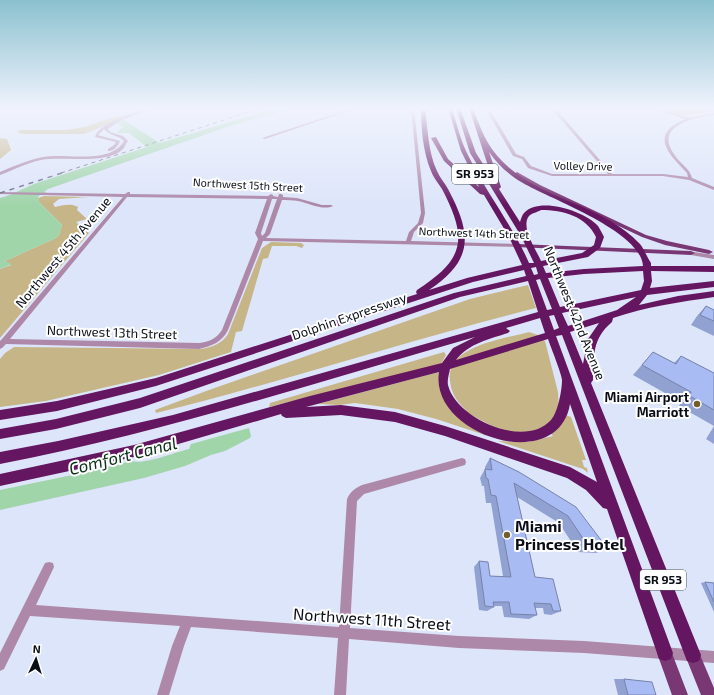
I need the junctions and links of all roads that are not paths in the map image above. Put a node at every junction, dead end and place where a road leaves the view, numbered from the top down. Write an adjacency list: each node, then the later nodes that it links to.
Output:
1 (114, 140): 15 (street)
2 (125, 140): 15 (street)
3 (415, 140): 36 (street)
4 (427, 140): 18 (highway)
5 (434, 140): 18 (highway)
6 (435, 140): 30 (highway)
7 (459, 140): 30 (highway, SR 953)
8 (469, 140): 29 (highway, Northwest 42nd Avenue / SR 953)
9 (483, 140): 29 (highway)
10 (484, 140): 14 (highway)
11 (506, 140): 16 (street, Volley Drive)
12 (581, 140): 16 (street)
13 (666, 140): 17 (street)
14 (498, 161): 39 (main road); 49 (highway)
15 (0, 173)
16 (611, 175): 17 (street, Volley Drive)
17 (690, 179): 19 (street, Volley Drive)
18 (444, 187): 43 (highway)
19 (714, 189)
20 (182, 192): 22 (street, Northwest 15th Street); 26 (street); 27 (street, Northwest 15th Street)
21 (2, 193): 23 (street, Northwest 15th Street)
22 (128, 193): 23 (street, Northwest 15th Street); 24 (street, Northwest 15th Street); 25 (street, Northwest 15th Street); 31 (street, Northwest 45th Avenue)
23 (45, 194): 24 (street, Northwest 15th Street)
24 (102, 195): 31 (street)
25 (147, 196): 26 (street, Northwest 15th Street); 31 (street)
26 (178, 196): 27 (street, Northwest 15th Street)
27 (271, 196): 28 (street, Northwest 15th Street); 32 (street)
28 (280, 197): 28 (street, Northwest 15th Street); 33 (street)
29 (502, 198): 34 (highway, Northwest 42nd Avenue / SR 953)
30 (494, 206): 37 (highway, SR 953)
31 (114, 210): 45 (street, Northwest 45th Avenue)
32 (266, 210): 33 (street); 35 (street)
33 (276, 210): 35 (street)
34 (525, 236): 38 (highway, Northwest 42nd Avenue / SR 953); 43 (highway)
35 (261, 239): 36 (street, Northwest 14th Street); 45 (street, Northwest 13th Street)
36 (408, 243): 37 (street, Northwest 14th Street)
37 (518, 246): 38 (main road, Northwest 14th Street); 46 (highway, SR 953)
38 (531, 246): 39 (main road, Northwest 14th Street); 47 (highway, Northwest 42nd Avenue / SR 953)
39 (712, 254)
40 (714, 269): 50 (highway, Dolphin Expressway)
41 (714, 284): 44 (highway)
42 (714, 294): 47 (highway)
43 (390, 305): 48 (highway)
44 (537, 318): 46 (highway); 51 (highway)
45 (2, 344)
46 (566, 378): 54 (highway, SR 953)
47 (588, 386): 60 (highway, Northwest 42nd Avenue / SR 953)
48 (0, 415)
49 (265, 415): 53 (highway); 54 (highway)
50 (0, 434)
51 (0, 458)
52 (462, 462): 58 (street)
53 (0, 480)
54 (615, 515): 59 (highway, SR 953)
55 (49, 567): 56 (street)
56 (27, 610): 57 (street, Northwest 11th Street); 62 (street)
57 (188, 621): 58 (street, Northwest 11th Street); 63 (street)
58 (343, 633): 59 (street, Northwest 11th Street); 64 (street)
59 (664, 653): 60 (street, Northwest 11th Street); 65 (main road, SR 953)
60 (693, 655): 61 (street, Northwest 11th Street); 66 (main road, Northwest 42nd Avenue / SR 953)
61 (714, 657)
62 (0, 665)
63 (163, 695)
64 (340, 695)
65 (680, 695)
66 (709, 695)

